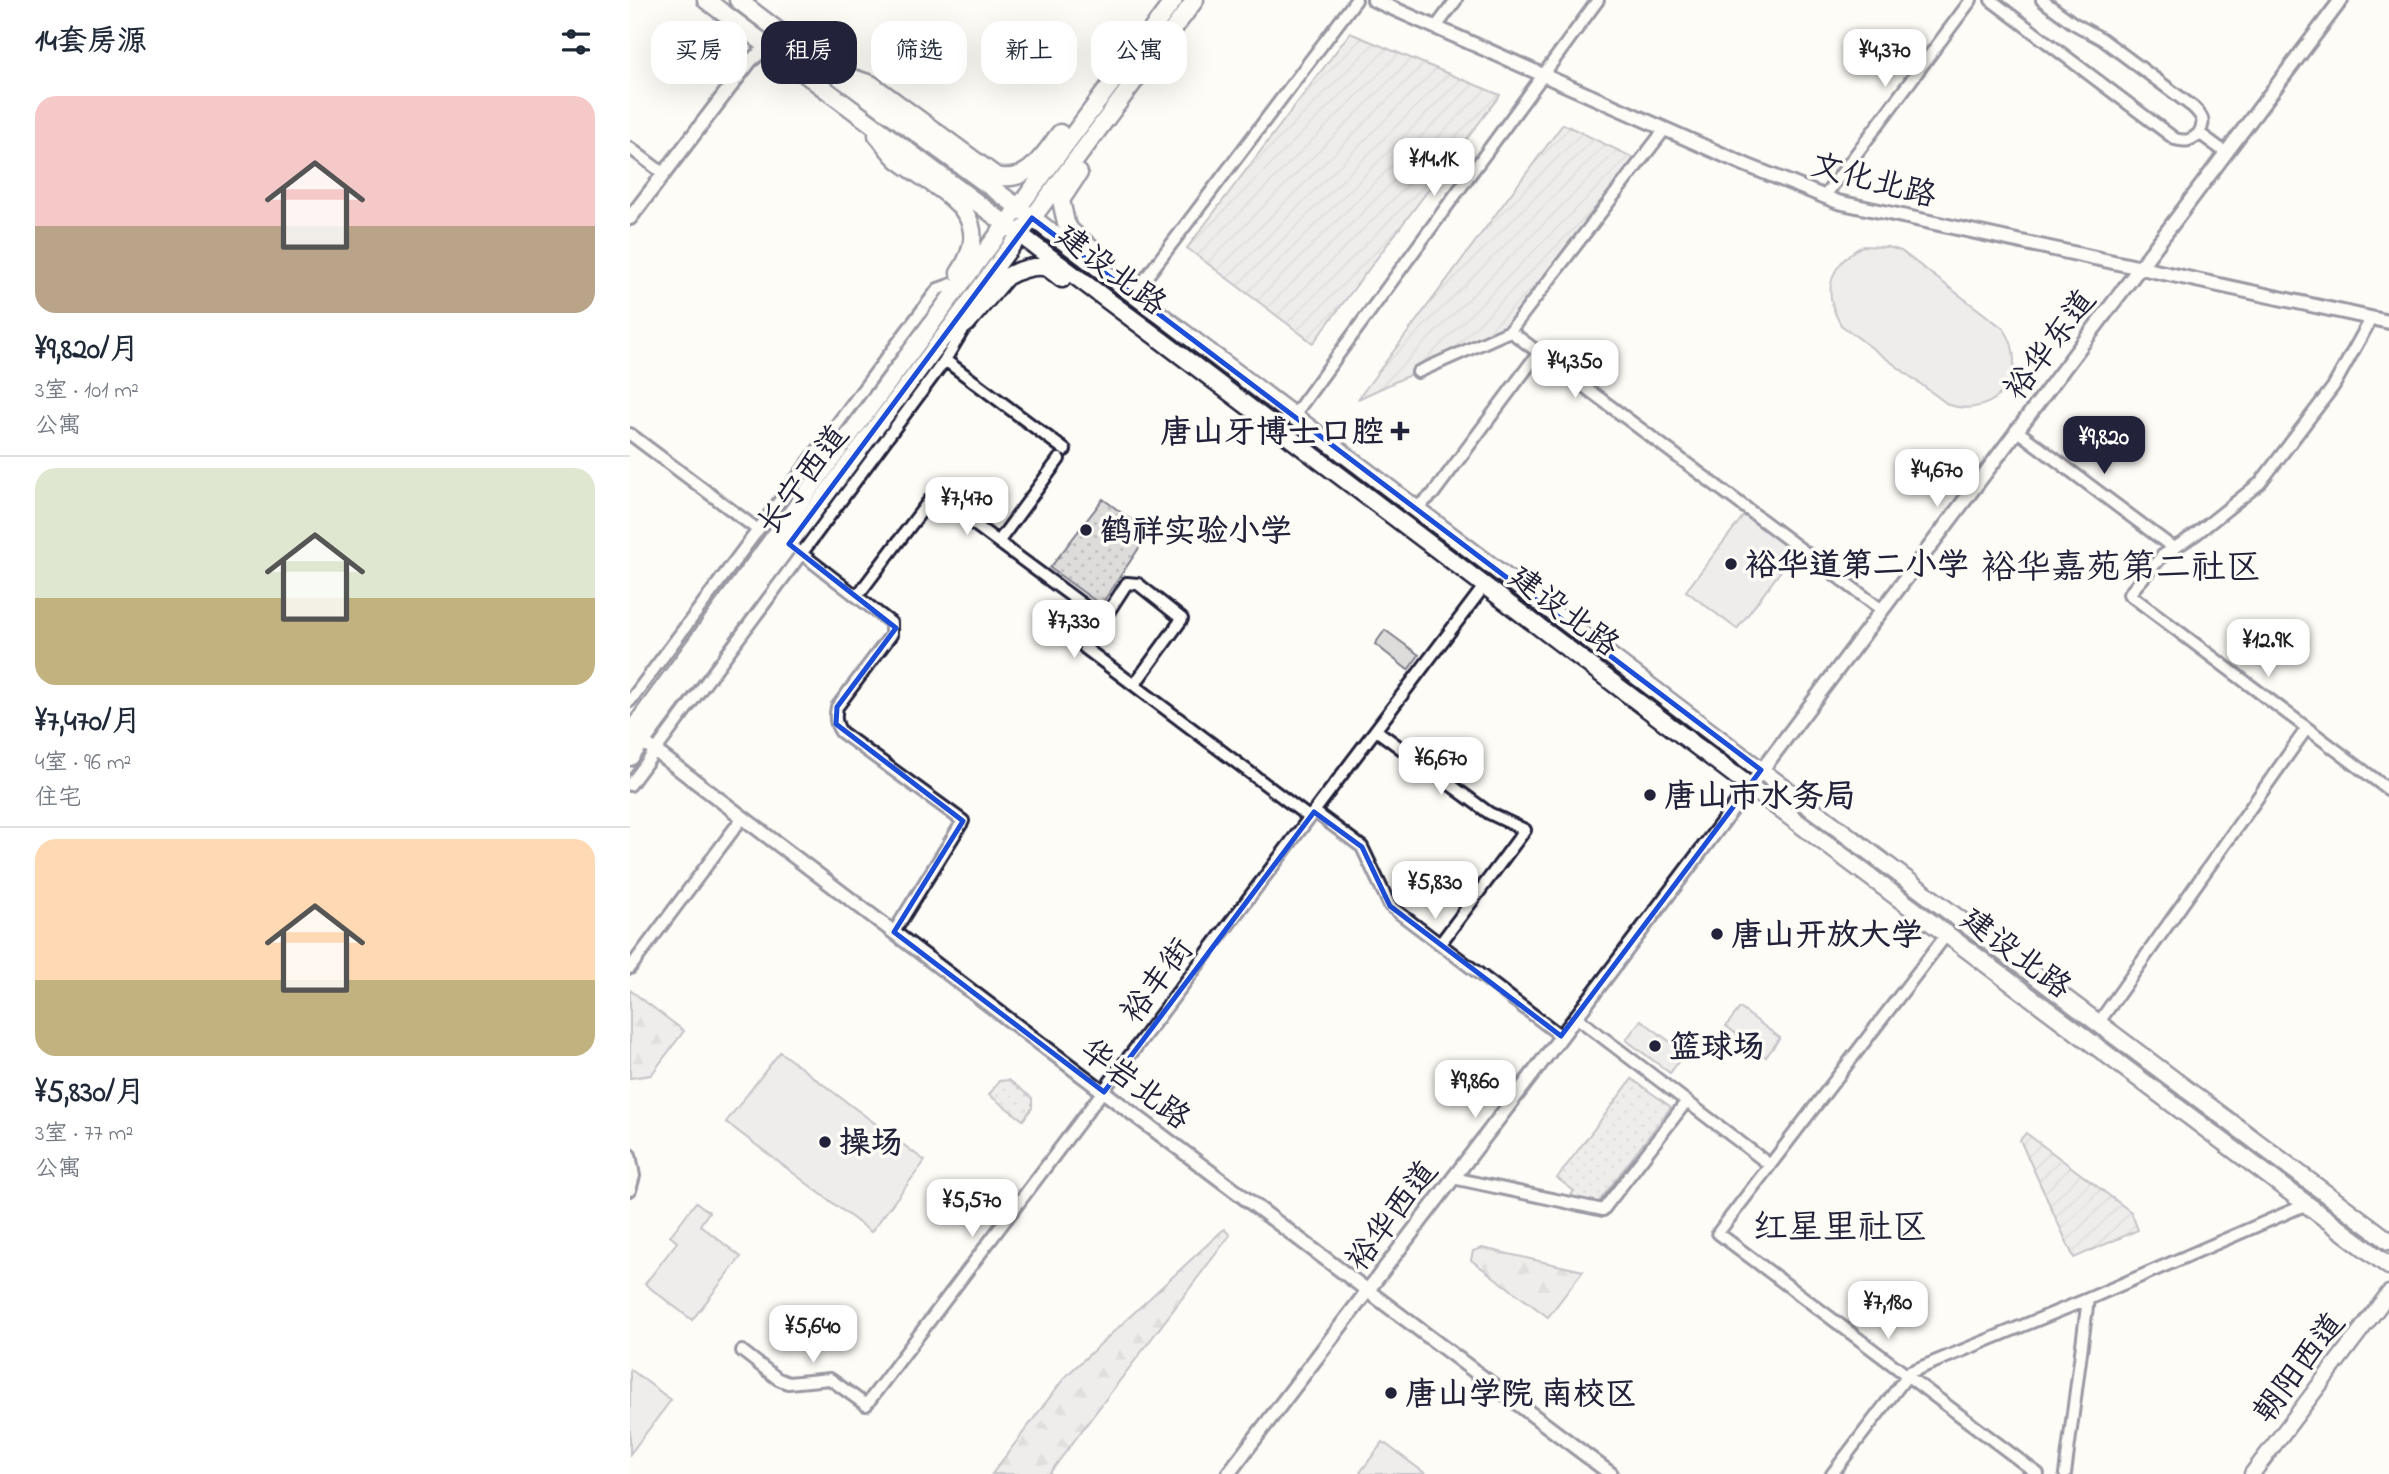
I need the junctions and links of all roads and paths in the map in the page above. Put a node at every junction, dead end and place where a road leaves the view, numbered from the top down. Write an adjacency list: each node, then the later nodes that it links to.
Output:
1 (706, 0): 15 (main road, 建设北路)
2 (738, 0): 13 (main road, 建设北路)
3 (1174, 0): 21 (main road)
4 (1195, 0): 21 (main road)
5 (1356, 0): 36 (street)
6 (1374, 0): 14 (street, 文化北路)
7 (1455, 0): 14 (street)
8 (1598, 0): 17 (street)
9 (1971, 0): 28 (street)
10 (1991, 0): 24 (street)
11 (2042, 0): 24 (street)
12 (2341, 0): 26 (street, 裕华东道)
13 (766, 21)
14 (1436, 27): 17 (street, 文化北路)
15 (761, 42)
16 (761, 52): 27 (street)
17 (1544, 75): 23 (street, 文化北路); 48 (street)
18 (857, 79): 21 (main road)
19 (818, 84): 22 (main road, 建设北路)
20 (849, 84): 29 (main road, 建设北路)
21 (1120, 85): 29 (main road, 长宁西道); 31 (main road, 长宁西道); 36 (main road)
22 (865, 119): 32 (main road, 建设北路); 35 (main road)
23 (1665, 129): 28 (street, 文化北路); 42 (street)
24 (2199, 133): 26 (street)
25 (630, 148): 27 (street)
26 (2225, 152): 34 (street, 裕华东道)
27 (664, 174): 30 (street)
28 (1824, 197): 34 (street, 文化北路)
29 (1018, 207): 31 (main road, 建设北路); 32 (main road, 长宁西道)
30 (630, 218)
31 (1032, 218): 33 (main road, 长宁西道); 41 (main road, 建设北路)
32 (1005, 225): 33 (main road, 建设北路); 37 (main road, 长宁西道)
33 (1020, 235): 43 (main road, 建设北路); 44 (main road, 长宁西道)
34 (2139, 268): 38 (street, 文化北路); 49 (street, 裕华东道)
35 (952, 284): 37 (main road); 52 (street)
36 (1139, 287): 41 (main road)
37 (946, 304): 64 (main road, 长宁西道)
38 (2371, 319): 40 (street, 文化北路); 54 (street)
39 (968, 323): 43 (main road); 44 (main road); 46 (street)
40 (2389, 323)
41 (1173, 324): 48 (main road, 建设北路)
42 (1510, 331): 45 (street); 47 (street)
43 (1162, 341): 56 (main road, 建设北路)
44 (939, 342): 55 (main road, 长宁西道)
45 (1539, 352): 51 (street); 58 (street)
46 (945, 360): 53 (street); 55 (street)
47 (1418, 372)
48 (1294, 415): 51 (main road, 建设北路)
49 (2016, 430): 54 (street); 58 (street, 裕华东道)
50 (630, 434): 52 (street)
51 (1416, 508): 66 (main road, 建设北路)
52 (758, 530): 61 (street)
53 (999, 541): 57 (street); 59 (street)
54 (2172, 547): 62 (street)
55 (795, 549): 57 (street); 64 (main road, 长宁西道)
56 (1485, 585): 63 (street, 裕丰街); 68 (main road, 建设北路)
57 (858, 596): 72 (street)
58 (1882, 610): 66 (street, 裕华东道)
59 (1094, 613)
60 (1134, 685): 60 (street); 70 (street)
61 (630, 701)
62 (2307, 728): 69 (street); 77 (street)
63 (1376, 730): 70 (street, 裕丰街); 74 (street)
64 (638, 737): 65 (main road, 长宁西道); 67 (street); 71 (street, 华岩北路)
65 (630, 757)
66 (1761, 770): 68 (street, 裕华东道); 77 (main road, 建设北路)
67 (630, 785)
68 (1748, 786): 73 (main road, 建设北路); 76 (street, 裕华西道)
69 (2389, 790)
70 (1312, 815): 74 (street); 79 (street, 裕丰街)
71 (743, 817): 72 (street, 华岩北路); 75 (street)
72 (894, 932): 79 (street, 华岩北路)
73 (1947, 934): 82 (street); 85 (main road, 建设北路)
74 (1440, 944): 78 (street)
75 (630, 968)
76 (1576, 1017): 78 (street, 裕华西道); 80 (street)
77 (2099, 1023): 86 (main road, 建设北路)
78 (1561, 1035): 83 (street, 裕华西道)
79 (1104, 1092): 88 (street, 华岩北路); 91 (street, 裕丰街)
80 (1686, 1102): 82 (street); 83 (street)
81 (630, 1155): 84 (street)
82 (1770, 1165): 92 (street)
83 (1452, 1178): 88 (street, 裕华西道)
84 (630, 1190)
85 (2307, 1204): 87 (main road, 建设北路); 90 (street)
86 (2389, 1241)
87 (2389, 1266)
88 (1368, 1290): 93 (street, 裕华西道); 94 (street, 华岩北路)
89 (2389, 1293): 98 (main road, 朝阳西道)
90 (2088, 1299): 92 (street); 97 (street)
91 (742, 1351)
92 (1906, 1374): 95 (street); 96 (street)
93 (1228, 1474)
94 (1611, 1474)
95 (1832, 1474)
96 (2038, 1474)
97 (2065, 1474)
98 (2252, 1474)

